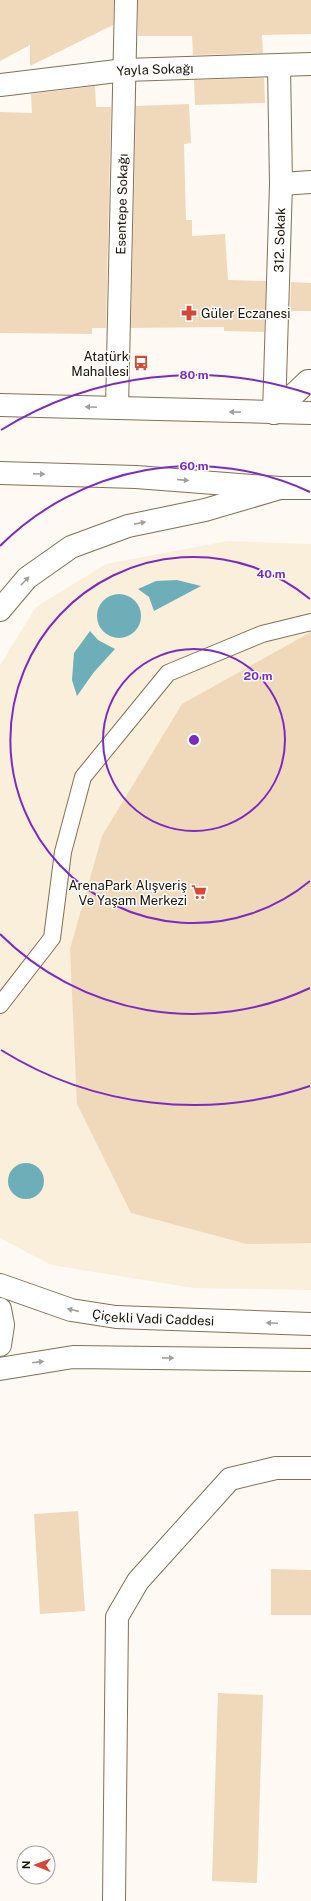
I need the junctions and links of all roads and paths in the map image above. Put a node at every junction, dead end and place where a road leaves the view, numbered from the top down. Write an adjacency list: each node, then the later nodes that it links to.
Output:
1 (126, 0): 4 (street, Esentepe Sokağı)
2 (311, 64): 3 (street, Yayla Sokağı)
3 (279, 66): 4 (street, Yayla Sokağı); 7 (street, 312. Sokak)
4 (125, 70): 5 (street, Yayla Sokağı); 10 (street, Esentepe Sokağı)
5 (0, 85)
6 (311, 182): 7 (street)
7 (281, 184): 11 (street, 312. Sokak)
8 (311, 381): 11 (street)
9 (0, 405): 10 (street, one-way to 9)
10 (117, 408): 11 (street, one-way to 10)
11 (274, 413): 12 (street)
12 (311, 413)
13 (0, 472): 14 (street, one-way to 14)
14 (280, 488): 15 (street); 16 (street, one-way to 14)
15 (311, 488)
16 (0, 610)
17 (311, 622): 18 (lane)
18 (0, 1005)
19 (0, 1285): 21 (street, Çiçekli Vadi Caddesi, one-way to 19)
20 (0, 1309): 22 (street)
21 (311, 1324)
22 (0, 1345)
23 (311, 1360): 24 (street, one-way to 23)
24 (0, 1368)
25 (311, 1468): 26 (street)
26 (114, 1901)

